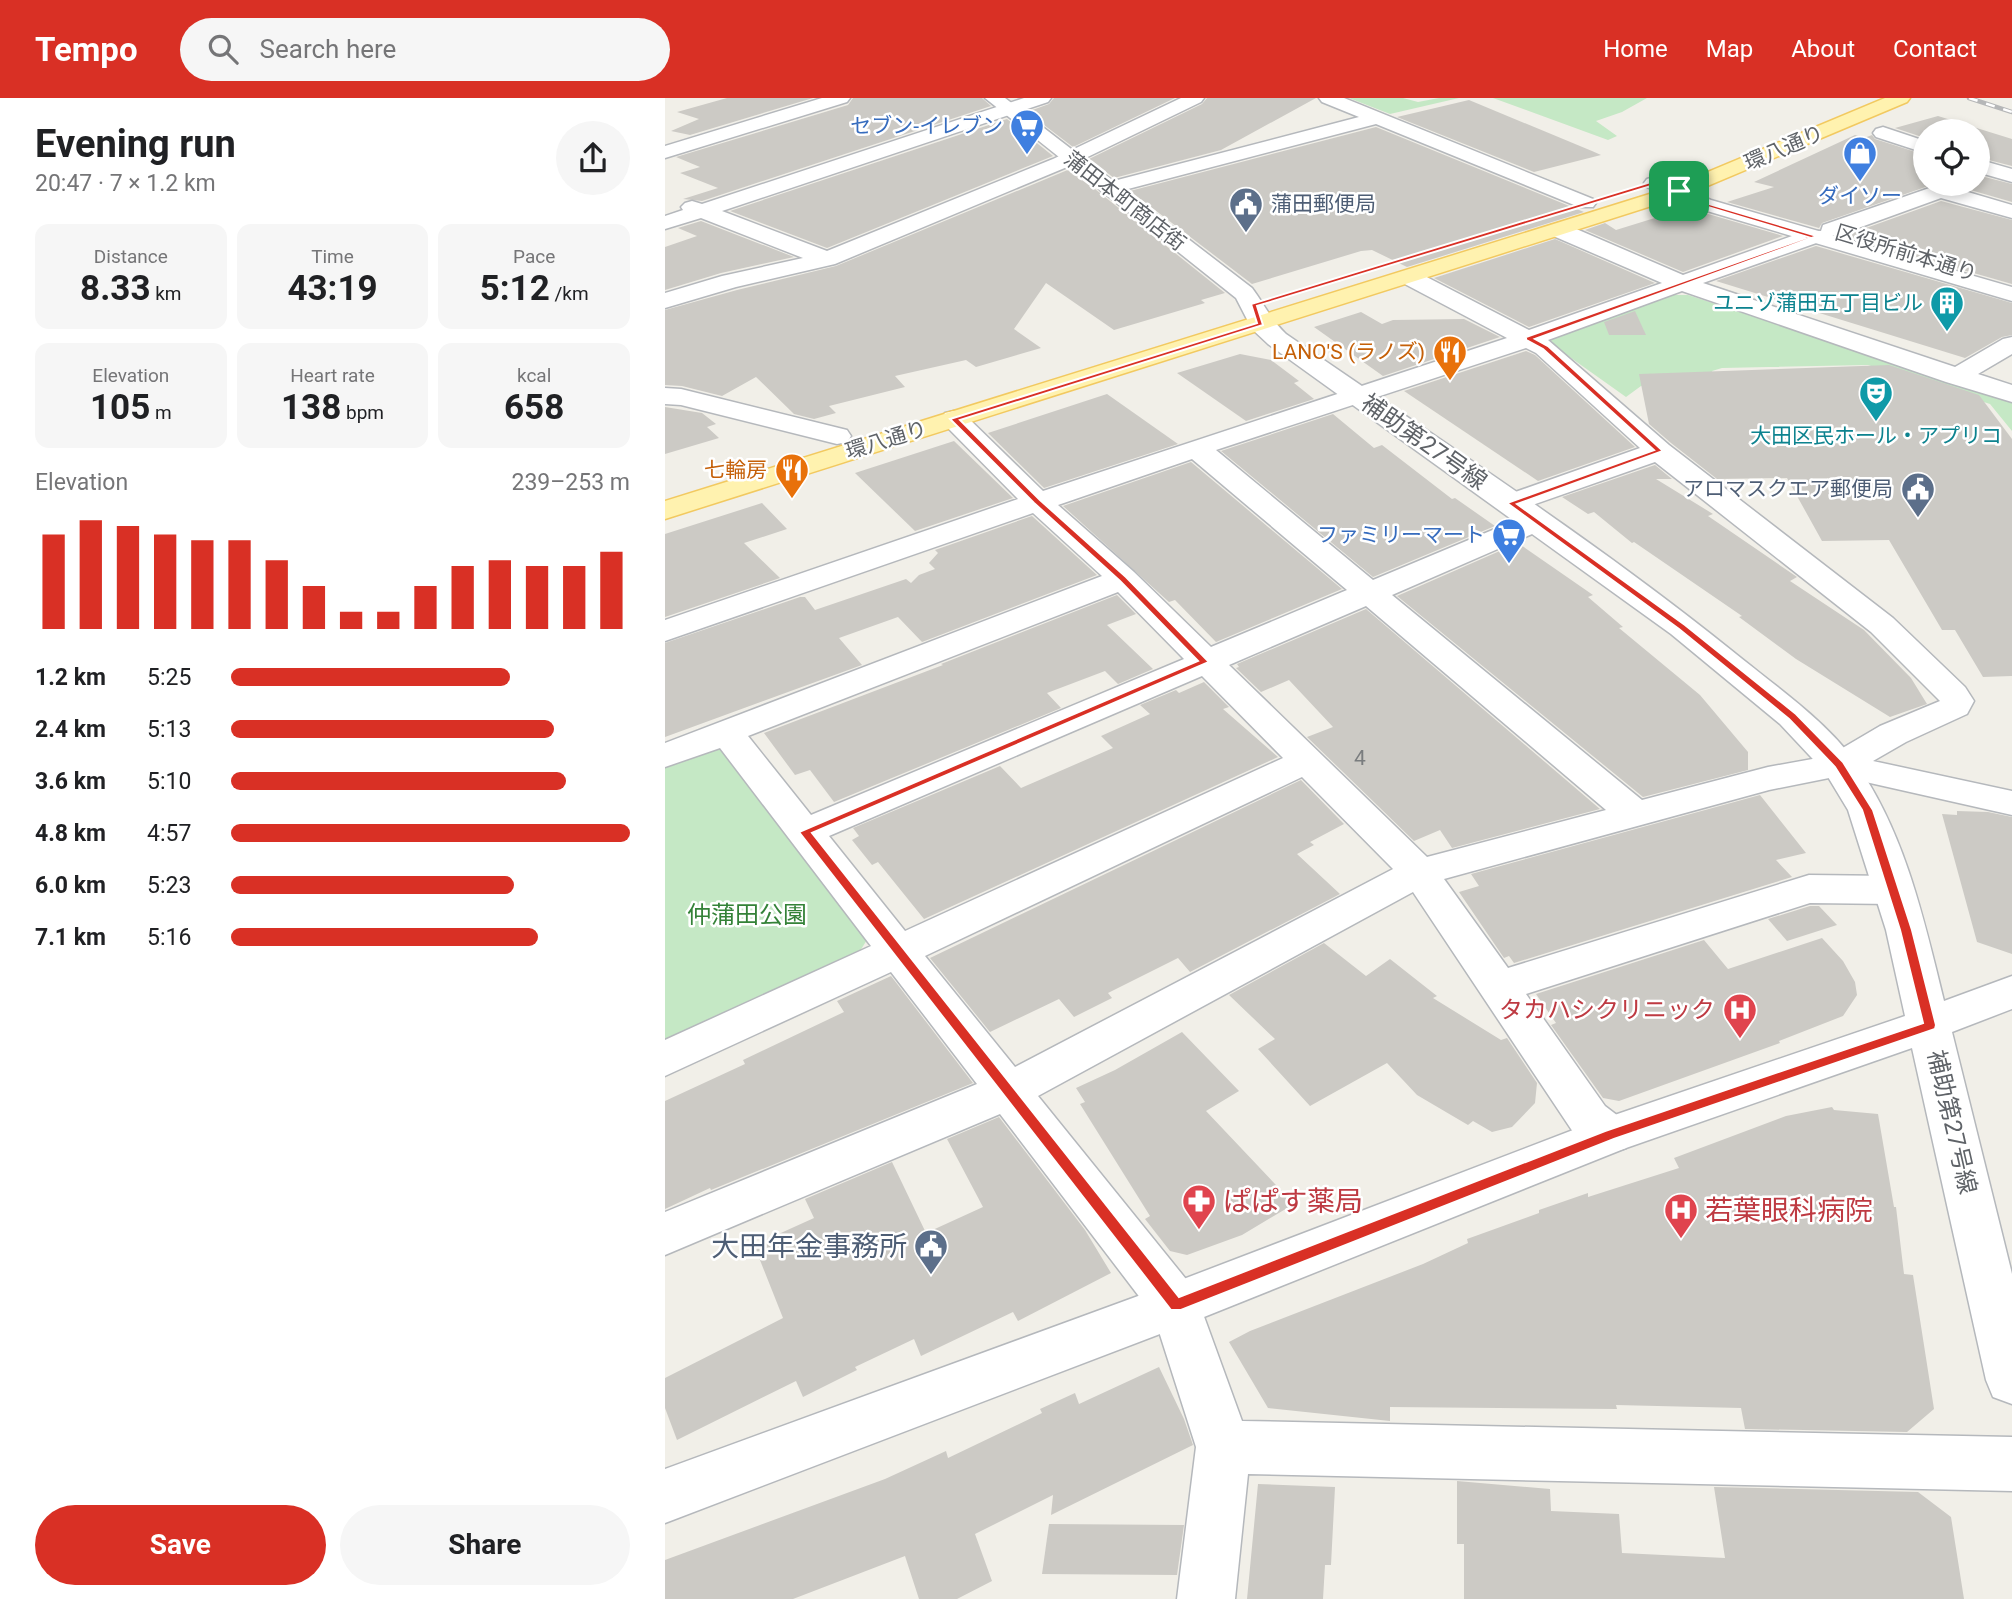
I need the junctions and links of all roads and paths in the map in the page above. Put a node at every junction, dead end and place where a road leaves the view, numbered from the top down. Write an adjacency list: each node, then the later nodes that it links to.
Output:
1 (841, 98): 11 (street)
2 (1042, 98): 6 (street)
3 (1195, 98): 12 (street)
4 (1328, 98): 8 (street)
5 (1901, 98): 7 (main road, 環八通り)
6 (1002, 104): 12 (street, 蒲田本町商店街); 20 (street)
7 (1863, 104): 13 (main road, 環八通り); 15 (main road, 環八通り)
8 (1378, 118): 14 (street); 19 (street)
9 (1883, 133): 10 (street)
10 (1913, 143)
11 (665, 152)
12 (1070, 158): 14 (street, 蒲田本町商店街); 25 (street)
13 (1654, 183): 15 (street, 区役所前本通り); 19 (main road, 環八通り)
14 (1109, 188): 31 (street, 蒲田本町商店街)
15 (1679, 191): 23 (main road, 環八通り); 24 (street, 区役所前本通り)
16 (1926, 196): 24 (street)
17 (1973, 196): 21 (street)
18 (669, 198): 20 (street)
19 (1586, 203): 31 (main road, 環八通り)
20 (702, 211): 22 (street); 25 (street)
21 (2012, 212)
22 (665, 223)
23 (1559, 230): 26 (main road, 環八通り); 27 (street)
24 (1823, 233): 27 (street); 28 (street, 区役所前本通り); 29 (street, 区役所前本通り)
25 (827, 259): 30 (street)
26 (1409, 277): 31 (main road, 環八通り); 32 (street)
27 (1683, 284): 32 (street); 34 (street)
28 (2012, 285)
29 (2012, 294)
30 (665, 301)
31 (1257, 314): 35 (street, 補助第27号線); 38 (main road, 環八通り); 39 (main road, 環八通り)
32 (1529, 339): 35 (street); 41 (street)
33 (2012, 344): 34 (street)
34 (1955, 377): 36 (street)
35 (1356, 394): 40 (street); 45 (street, 補助第27号線)
36 (2012, 394)
37 (665, 396): 39 (street)
38 (954, 419): 43 (street); 44 (main road, 環八通り)
39 (837, 436): 42 (main road, 環八通り)
40 (1196, 448): 43 (street); 47 (street)
41 (1659, 451): 45 (street); 53 (street)
42 (665, 489)
43 (1037, 502): 46 (street); 48 (street)
44 (665, 510)
45 (1524, 512): 47 (street); 53 (street, 補助第27号線)
46 (1123, 579): 49 (street); 50 (street)
47 (1368, 593): 49 (street); 55 (street)
48 (665, 631)
49 (1204, 662): 52 (street); 56 (street)
50 (726, 732): 51 (street); 56 (street)
51 (665, 756)
52 (1305, 762): 57 (street); 59 (street)
53 (1839, 765): 54 (street); 55 (street); 58 (street, 補助第27号線)
54 (2012, 803)
55 (1635, 814): 57 (street)
56 (805, 832): 59 (street)
57 (1419, 872): 60 (street); 64 (street)
58 (1893, 890): 60 (street); 62 (street, 補助第27号線)
59 (899, 950): 63 (street); 64 (street)
60 (1498, 988): 65 (street)
61 (2012, 992): 62 (street)
62 (1930, 1025): 65 (street); 67 (street, 補助第27号線)
63 (665, 1059)
64 (1010, 1090): 66 (street); 68 (street)
65 (1610, 1135): 68 (street)
66 (665, 1234)
67 (2000, 1282): 69 (street, 補助第27号線)
68 (1176, 1305): 70 (street); 72 (street)
69 (2012, 1380)
70 (1223, 1447): 71 (street); 73 (street)
71 (2012, 1464)
72 (665, 1496)
73 (1206, 1599)

